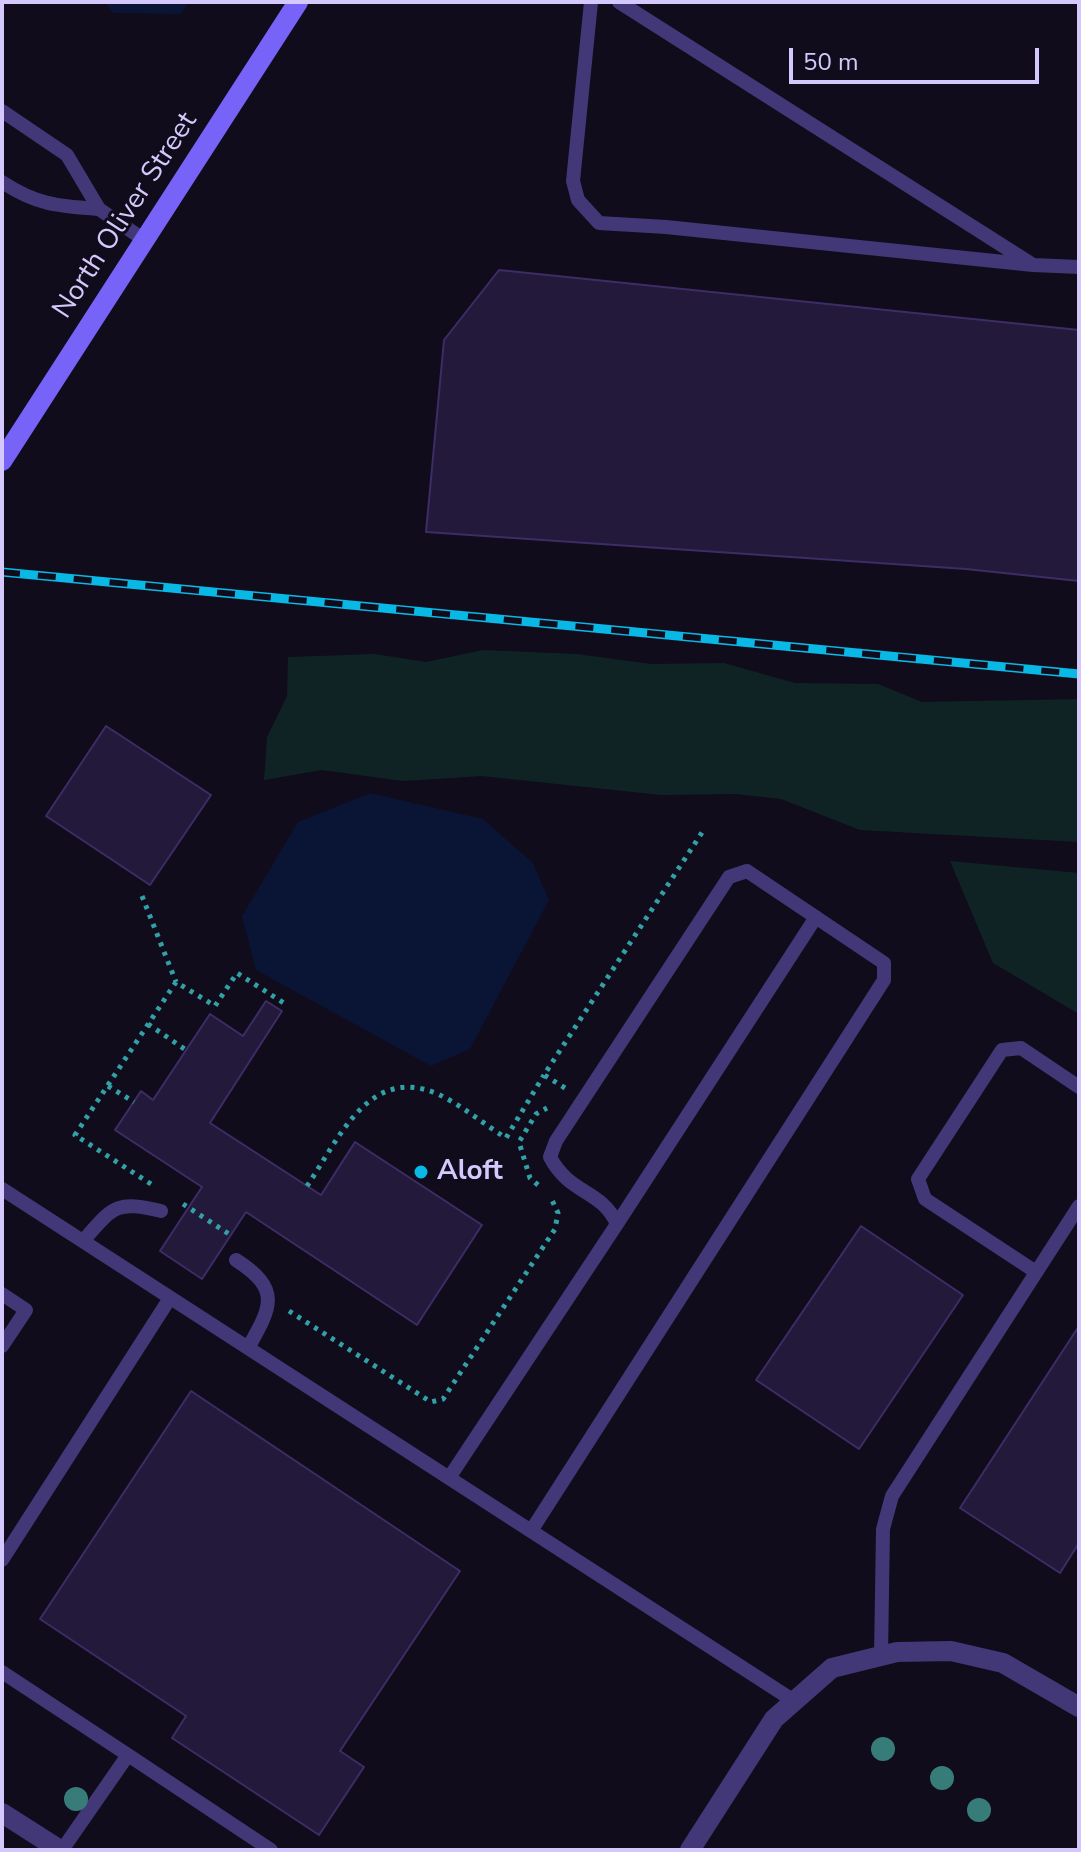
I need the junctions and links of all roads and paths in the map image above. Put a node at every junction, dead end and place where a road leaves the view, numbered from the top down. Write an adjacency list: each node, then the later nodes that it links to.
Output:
1 (298, 2): 7 (main road, North Oliver Street)
2 (591, 2): 8 (lane)
3 (619, 2): 8 (lane)
4 (2, 111): 6 (lane)
5 (2, 182): 6 (lane)
6 (99, 209): 7 (lane)
7 (143, 239): 10 (main road, North Oliver Street)
8 (1033, 265): 9 (lane)
9 (1079, 267)
10 (2, 461)
11 (703, 831): 18 (path)
12 (142, 896): 14 (path)
13 (816, 917): 30 (lane); 30 (lane); 41 (lane)
14 (176, 982): 15 (path); 16 (path)
15 (287, 1005)
16 (148, 1024): 17 (path); 19 (path)
17 (186, 1050)
18 (544, 1075): 22 (path); 23 (path)
19 (108, 1086): 21 (path); 26 (path)
20 (1079, 1087): 34 (lane)
21 (134, 1102)
22 (506, 1138): 23 (path); 24 (path)
23 (519, 1142): 37 (path)
24 (307, 1186)
25 (2, 1189): 32 (lane)
26 (163, 1192)
27 (176, 1200): 31 (path)
28 (1079, 1206): 34 (lane)
29 (161, 1211): 32 (lane)
30 (617, 1224): 40 (lane)
31 (238, 1240)
32 (83, 1241): 36 (lane)
33 (236, 1260): 39 (lane)
34 (1036, 1272): 43 (lane)
35 (2, 1294): 38 (lane)
36 (170, 1298): 39 (lane); 42 (lane)
37 (287, 1299)
38 (2, 1346)
39 (248, 1348): 40 (lane)
40 (449, 1478): 41 (lane)
41 (531, 1531): 45 (lane)
42 (2, 1560)
43 (889, 1654): 45 (street); 46 (street)
44 (2, 1672): 47 (lane)
45 (794, 1701): 51 (street)
46 (1079, 1707)
47 (128, 1755): 49 (lane); 50 (lane)
48 (2, 1813): 49 (street)
49 (61, 1850)
50 (271, 1850)
51 (690, 1850)

